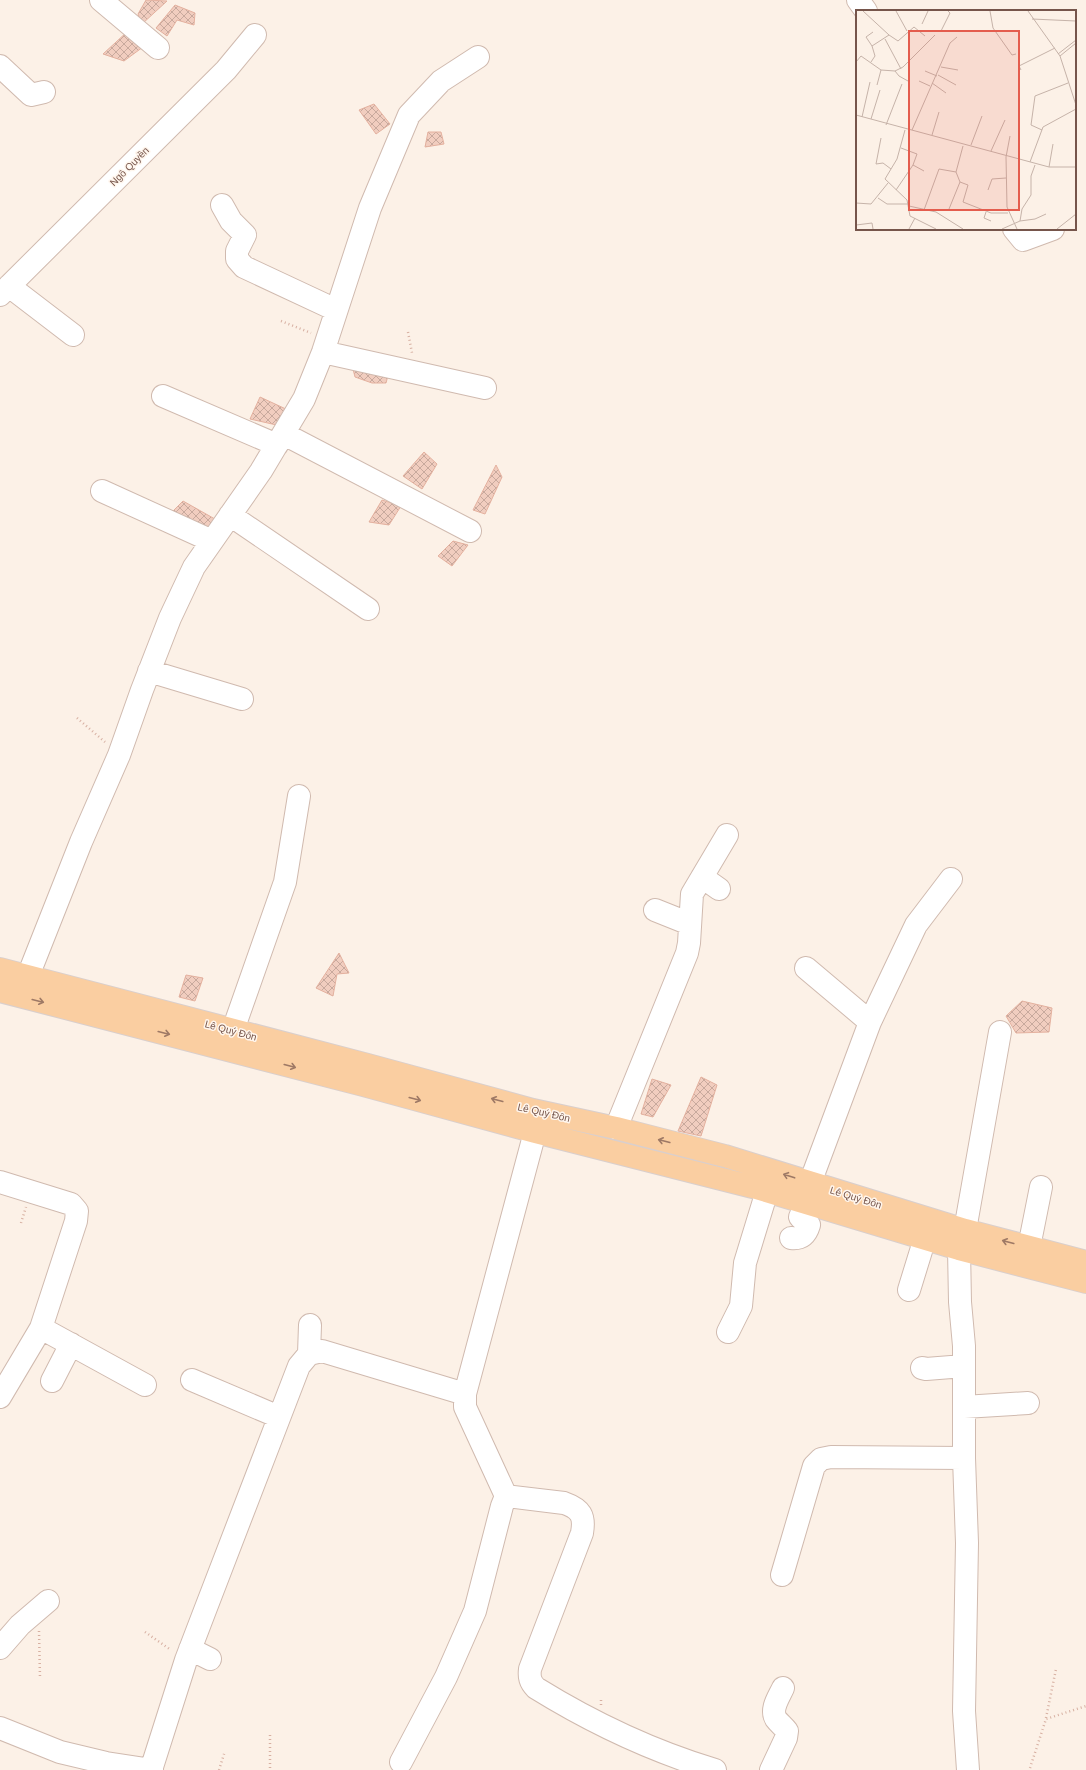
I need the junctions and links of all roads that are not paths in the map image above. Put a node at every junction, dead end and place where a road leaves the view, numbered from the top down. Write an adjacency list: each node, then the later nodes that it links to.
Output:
1 (100, 0): 5 (street)
2 (858, 0): 3 (street)
3 (865, 10)
4 (255, 35): 12 (street, Ngô Quyền)
5 (158, 48)
6 (478, 57): 13 (street)
7 (0, 66): 8 (street)
8 (44, 92)
9 (222, 205): 13 (street)
10 (1015, 230): 11 (street)
11 (1050, 230)
12 (5, 291): 14 (street)
13 (336, 310): 15 (street)
14 (73, 335)
15 (325, 346): 16 (street); 18 (street)
16 (485, 388)
17 (163, 396): 18 (street)
18 (280, 439): 20 (street); 21 (street)
19 (102, 491): 22 (street)
20 (230, 515): 22 (street); 23 (street)
21 (470, 531)
22 (212, 540): 24 (street)
23 (368, 609)
24 (149, 671): 25 (street); 33 (street)
25 (242, 699)
26 (299, 796): 36 (street)
27 (727, 835): 30 (street)
28 (951, 879): 35 (street)
29 (656, 910): 30 (street)
30 (690, 924): 39 (street)
31 (806, 968): 35 (street)
32 (0, 969): 33 (main road, Lê Quý Đôn)
33 (28, 976): 36 (main road, Lê Quý Đôn)
34 (0, 991): 38 (main road, Lê Quý Đôn, one-way to 38)
35 (870, 1022): 44 (street)
36 (232, 1030): 38 (main road, Lê Quý Đôn)
37 (1000, 1032): 47 (street)
38 (365, 1075): 39 (main road, Lê Quý Đôn, one-way to 38); 40 (main road, Lê Quý Đôn, one-way to 40)
39 (616, 1128): 44 (main road, Lê Quý Đôn, one-way to 39)
40 (535, 1132): 43 (main road, Lê Quý Đôn); 62 (street)
41 (0, 1182): 53 (street)
42 (1041, 1187): 48 (street)
43 (767, 1191): 44 (main road, Lê Quý Đôn); 54 (street)
44 (808, 1193): 45 (street); 46 (main road, Lê Quý Đôn); 47 (main road, Lê Quý Đôn)
45 (791, 1238)
46 (925, 1238): 47 (main road, Lê Quý Đôn); 51 (street)
47 (962, 1240): 48 (main road, Lê Quý Đôn, one-way to 47); 50 (main road, Lê Quý Đôn); 57 (street)
48 (1029, 1247): 49 (main road, Lê Quý Đôn)
49 (1086, 1262)
50 (1086, 1282)
51 (909, 1290)
52 (310, 1325): 56 (street)
53 (41, 1328): 55 (street); 63 (street)
54 (728, 1332)
55 (71, 1344): 60 (street); 61 (street)
56 (309, 1354): 62 (street); 66 (street)
57 (964, 1366): 58 (street); 65 (street)
58 (922, 1368)
59 (192, 1380): 66 (street)
60 (52, 1381)
61 (145, 1385)
62 (464, 1394): 68 (street)
63 (0, 1398)
64 (1028, 1403): 65 (street)
65 (964, 1407): 67 (street)
66 (279, 1417): 72 (street)
67 (964, 1458): 69 (street); 80 (street)
68 (506, 1496): 76 (street); 78 (street)
69 (782, 1575)
70 (41, 1606): 71 (street)
71 (0, 1648)
72 (188, 1655): 73 (street); 77 (street)
73 (210, 1659)
74 (783, 1688): 79 (street)
75 (0, 1728): 77 (street)
76 (401, 1762)
77 (152, 1770)
78 (715, 1770)
79 (771, 1770)
80 (968, 1770)

